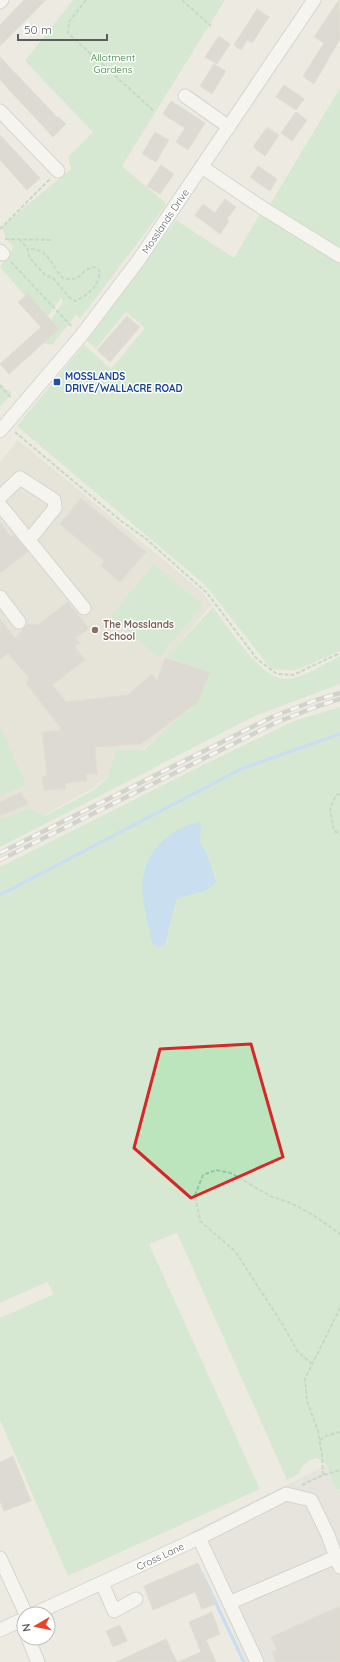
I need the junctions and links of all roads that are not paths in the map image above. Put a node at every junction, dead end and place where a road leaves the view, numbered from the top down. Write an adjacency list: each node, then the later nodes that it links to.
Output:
1 (2, 0): 3 (street)
2 (314, 0): 6 (street, Mosslands Drive)
3 (0, 2)
4 (185, 96): 6 (street)
5 (0, 111): 8 (street)
6 (229, 127): 7 (street, Mosslands Drive)
7 (202, 167): 9 (street); 10 (street, Mosslands Drive)
8 (58, 171)
9 (340, 256)
10 (3, 428)
11 (0, 497): 13 (street)
12 (0, 504): 13 (street)
13 (29, 540): 15 (street)
14 (0, 597): 16 (street)
15 (84, 608)
16 (19, 622)
17 (199, 1538): 19 (street, Cross Lane); 20 (street, Cross Lane); 22 (street)
18 (0, 1558): 23 (street)
19 (339, 1560): 22 (street)
20 (102, 1583): 21 (street); 24 (street, Cross Lane)
21 (136, 1599)
22 (229, 1602): 29 (street)
23 (18, 1606)
24 (52, 1606)
25 (16, 1624): 26 (street)
26 (0, 1630)
27 (31, 1646): 28 (street)
28 (38, 1662)
29 (257, 1662)

